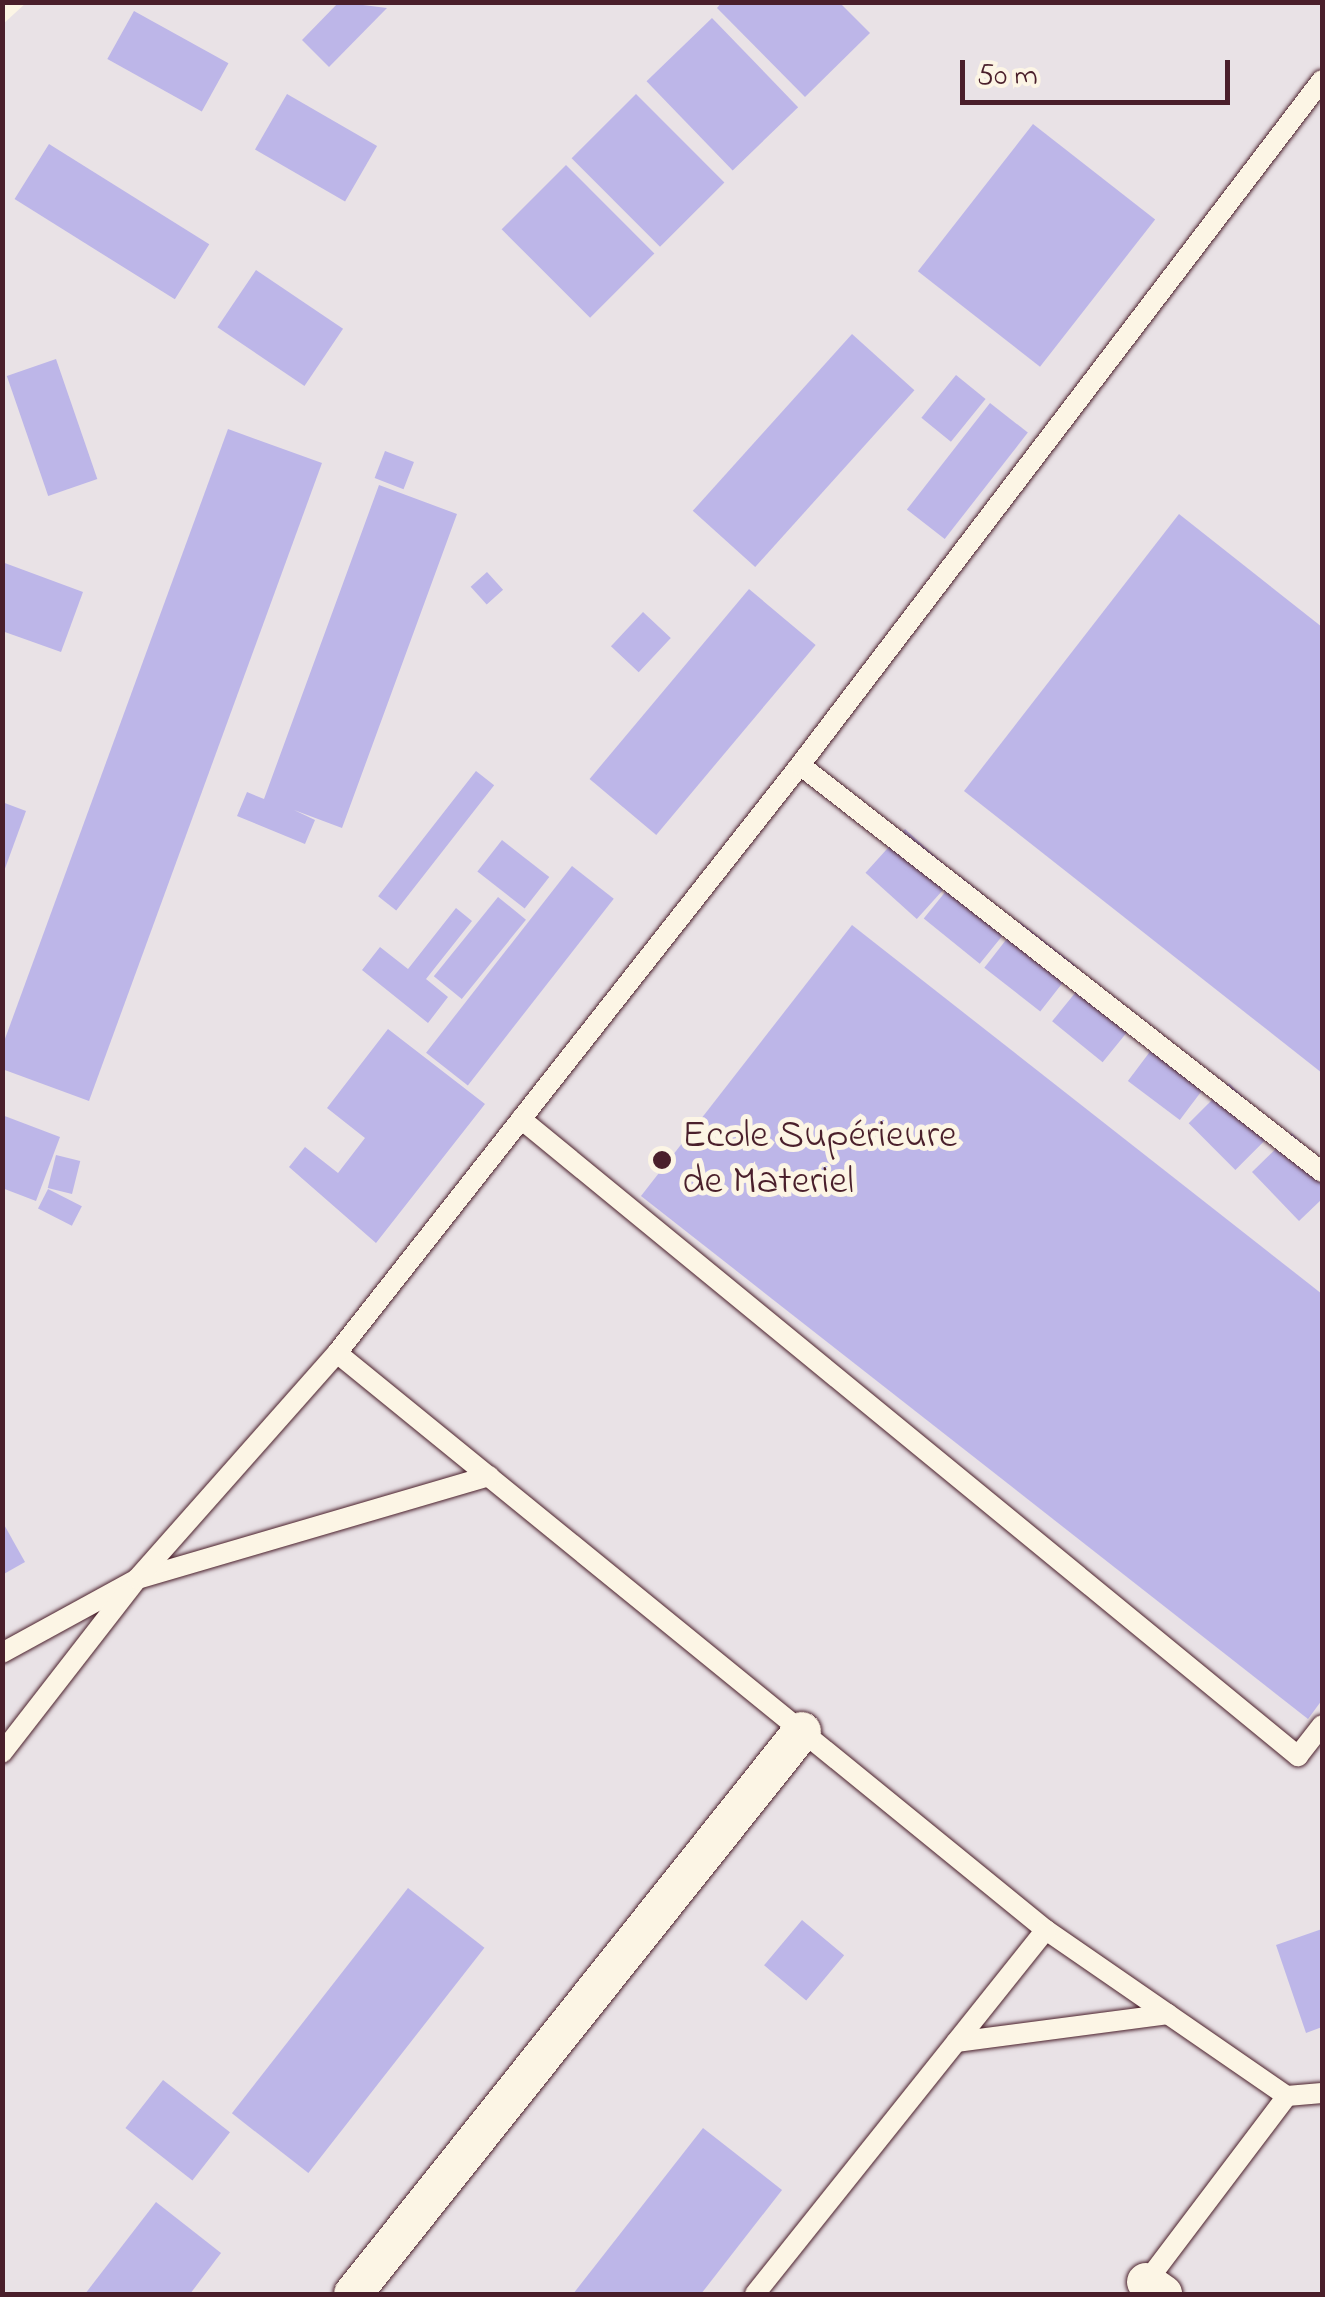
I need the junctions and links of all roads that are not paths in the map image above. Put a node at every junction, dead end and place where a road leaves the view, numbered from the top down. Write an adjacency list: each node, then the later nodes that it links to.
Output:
1 (1322, 80): 2 (lane)
2 (800, 765): 3 (lane); 4 (lane)
3 (521, 1119): 5 (lane); 9 (lane)
4 (1322, 1172)
5 (337, 1353): 6 (lane); 7 (lane)
6 (488, 1476): 7 (lane); 10 (lane)
7 (137, 1579): 8 (lane); 11 (lane)
8 (2, 1654)
9 (1322, 1725)
10 (802, 1731): 12 (lane); 18 (street)
11 (2, 1753)
12 (1046, 1930): 13 (lane); 14 (lane)
13 (1168, 2014): 14 (lane); 16 (lane)
14 (956, 2042): 19 (lane)
15 (1322, 2093): 16 (lane)
16 (1286, 2096): 17 (lane)
17 (1149, 2290)
18 (353, 2294)
19 (755, 2294)

